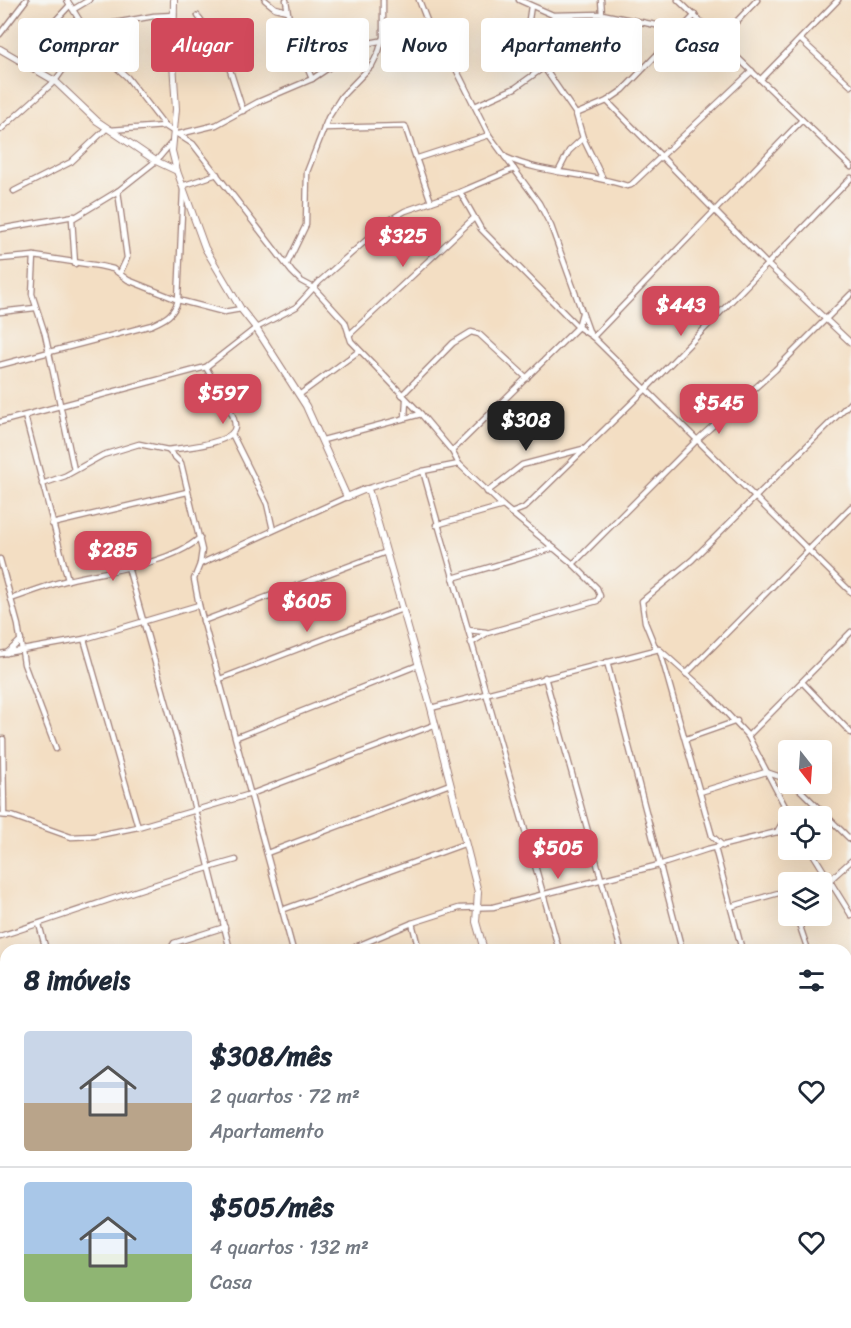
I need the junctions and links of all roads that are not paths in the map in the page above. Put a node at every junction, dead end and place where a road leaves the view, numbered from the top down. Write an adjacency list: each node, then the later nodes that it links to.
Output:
1 (26, 0): 30 (street)
2 (89, 0): 14 (street)
3 (174, 0): 17 (street)
4 (265, 0): 15 (street)
5 (286, 0): 15 (street)
6 (383, 0): 23 (street)
7 (419, 0): 24 (street)
8 (519, 0): 13 (street)
9 (601, 0): 16 (street)
10 (678, 0): 18 (street)
11 (757, 0): 27 (street)
12 (838, 0): 31 (street)
13 (529, 4): 16 (street)
14 (71, 5): 19 (street); 20 (street)
15 (286, 11): 22 (street)
16 (602, 14): 29 (street)
17 (174, 15): 21 (street); 28 (street)
18 (695, 15): 25 (street); 26 (street)
19 (59, 18)
20 (79, 18)
21 (174, 18)
22 (288, 18)
23 (382, 18)
24 (426, 18)
25 (692, 18)
26 (698, 18)
27 (740, 18)
28 (139, 19)
29 (654, 25)
30 (0, 34)
31 (801, 39): 50 (street); 52 (street)
32 (381, 42): 33 (street); 59 (street)
33 (369, 43)
34 (0, 49): 36 (street)
35 (654, 58): 53 (street)
36 (18, 59)
37 (740, 59): 38 (street)
38 (752, 71): 50 (street); 67 (street)
39 (40, 72): 51 (street)
40 (61, 72): 51 (street)
41 (121, 72): 58 (street)
42 (174, 72): 62 (street)
43 (231, 72): 55 (street)
44 (309, 72): 49 (street)
45 (322, 72): 49 (street)
46 (458, 72): 54 (street)
47 (537, 72): 54 (street)
48 (546, 72): 56 (street)
49 (312, 79): 55 (street)
50 (761, 79): 57 (street)
51 (55, 81): 60 (street); 61 (street)
52 (851, 86)
53 (607, 101): 56 (street); 67 (street)
54 (475, 106): 63 (street)
55 (243, 111): 62 (street)
56 (576, 114): 64 (street)
57 (802, 120): 71 (street); 83 (street)
58 (165, 126): 60 (street); 62 (street)
59 (324, 128): 68 (street); 90 (street)
60 (108, 129): 69 (street); 79 (street)
61 (0, 130)
62 (177, 133): 65 (street); 75 (street)
63 (489, 135): 66 (street); 68 (street)
64 (583, 138): 74 (street); 77 (street)
65 (173, 141): 69 (street); 73 (street)
66 (502, 156): 70 (street); 72 (street)
67 (661, 156): 77 (street); 83 (street)
68 (418, 158): 82 (street)
69 (156, 161): 73 (street); 80 (street)
70 (521, 165): 72 (street); 74 (street)
71 (851, 168)
72 (514, 170): 81 (street); 99 (street)
73 (177, 171): 78 (street)
74 (558, 172): 77 (street)
75 (217, 174): 78 (street); 90 (street)
76 (851, 178): 91 (street)
77 (603, 179)
78 (183, 187): 95 (street); 97 (street)
79 (14, 190)
80 (118, 191): 84 (street); 92 (street)
81 (460, 192): 82 (street); 85 (street)
82 (431, 202): 93 (street)
83 (715, 211): 91 (street); 104 (street)
84 (74, 216): 86 (street); 89 (street)
85 (474, 218): 101 (street); 103 (street)
86 (0, 229)
87 (34, 256): 88 (street); 89 (street); 96 (street)
88 (0, 259)
89 (75, 264): 92 (street)
90 (287, 264): 93 (street)
91 (767, 264): 100 (street); 111 (street)
92 (120, 273): 95 (street)
93 (314, 288): 102 (street); 103 (street)
94 (851, 294): 100 (street)
95 (178, 300): 97 (street); 106 (street)
96 (35, 308): 98 (street); 106 (street)
97 (241, 309): 102 (street)
98 (0, 312)
99 (582, 313): 101 (street); 104 (street)
100 (828, 319): 105 (street); 122 (street)
101 (578, 327): 104 (street); 110 (street)
102 (256, 328): 109 (street); 112 (street)
103 (348, 335): 107 (street)
104 (591, 336): 111 (street)
105 (851, 343)
106 (49, 351): 108 (street); 115 (street)
107 (359, 351): 112 (street); 113 (street)
108 (0, 365)
109 (206, 367): 115 (street); 120 (street)
110 (527, 378): 113 (street); 125 (street)
111 (645, 390): 122 (street); 123 (street)
112 (299, 395): 121 (street)
113 (404, 397): 116 (street); 118 (street)
114 (851, 402): 134 (street)
115 (61, 405): 117 (street); 127 (street)
116 (421, 414): 118 (street); 125 (street)
117 (24, 416): 119 (street); 129 (street)
118 (405, 418): 121 (street)
119 (0, 422)
120 (232, 434): 124 (street); 142 (street)
121 (323, 440): 133 (street)
122 (697, 440): 134 (street); 149 (street)
123 (583, 449): 132 (street); 137 (street)
124 (168, 450): 127 (street); 131 (street)
125 (452, 451): 126 (street)
126 (459, 464): 128 (street); 132 (street)
127 (74, 470): 129 (street)
128 (423, 471): 130 (street); 141 (street)
129 (42, 484): 140 (street)
130 (366, 489): 133 (street); 146 (street)
131 (187, 492): 140 (street); 143 (street)
132 (487, 492): 135 (street)
133 (347, 497): 142 (street)
134 (755, 498): 145 (street); 165 (street)
135 (503, 506): 138 (street); 141 (street)
136 (851, 507): 145 (street)
137 (524, 508): 138 (street); 139 (street)
138 (511, 513): 139 (street)
139 (523, 523): 144 (street)
140 (52, 524): 152 (street)
141 (436, 525): 151 (street)
142 (273, 530): 148 (street)
143 (200, 538): 148 (street); 150 (street)
144 (554, 548): 149 (street); 151 (street)
145 (808, 549): 153 (street); 171 (street)
146 (386, 552): 156 (street); 157 (street)
147 (0, 559): 154 (street)
148 (200, 564): 155 (street)
149 (573, 564): 161 (street)
150 (128, 567): 152 (street); 158 (street)
151 (453, 578): 159 (street)
152 (68, 580): 154 (street)
153 (851, 592)
154 (11, 599): 163 (street)
155 (199, 605): 157 (street); 158 (street)
156 (402, 609): 170 (street); 173 (street)
157 (203, 621): 173 (street)
158 (145, 622): 162 (street); 192 (street)
159 (468, 630): 161 (street); 164 (street)
160 (851, 632): 174 (street)
161 (487, 633): 164 (street)
162 (84, 639): 166 (street); 194 (street)
163 (21, 640): 166 (street); 167 (street)
164 (471, 643): 175 (street)
165 (657, 649): 169 (street); 171 (street); 183 (street)
166 (22, 651): 167 (street); 184 (street)
167 (6, 653): 168 (street)
168 (0, 654)
169 (607, 662): 172 (street); 205 (street)
170 (416, 666): 176 (street); 181 (street)
171 (686, 674): 177 (street)
172 (545, 677): 175 (street); 208 (street)
173 (220, 679): 181 (street)
174 (802, 682): 179 (street); 180 (street)
175 (488, 694): 176 (street); 211 (street)
176 (430, 708): 178 (street)
177 (737, 722): 180 (street); 183 (street)
178 (434, 725): 187 (street); 189 (street)
179 (851, 733)
180 (748, 736): 185 (street)
181 (237, 737): 189 (street)
182 (3, 739): 193 (street)
183 (686, 739): 188 (street)
184 (56, 749)
185 (766, 772): 186 (street); 188 (street); 191 (street)
186 (778, 776)
187 (450, 784): 198 (street); 202 (street)
188 (700, 792): 196 (street)
189 (251, 794): 192 (street); 202 (street)
190 (804, 794): 197 (street)
191 (784, 806)
192 (194, 810): 194 (street); 206 (street)
193 (2, 815): 194 (street)
194 (138, 827)
195 (777, 832): 199 (street)
196 (712, 836): 199 (street); 201 (street)
197 (851, 840)
198 (464, 844): 213 (street); 214 (street)
199 (723, 846): 200 (street)
200 (715, 848): 201 (street); 212 (street)
201 (708, 849): 205 (street)
202 (267, 853): 214 (street)
203 (236, 860): 206 (street)
204 (851, 861): 207 (street)
205 (659, 865): 208 (street); 230 (street)
206 (208, 868): 217 (street); 219 (street)
207 (832, 877)
208 (602, 880): 211 (street); 229 (street)
209 (832, 882): 215 (street)
210 (778, 893): 212 (street)
211 (545, 895): 213 (street); 228 (street)
212 (733, 906): 231 (street)
213 (477, 908): 216 (street); 227 (street)
214 (282, 910): 224 (street)
215 (851, 915)
216 (412, 922): 225 (street); 226 (street)
217 (39, 924): 220 (street); 221 (street)
218 (800, 926): 232 (street)
219 (225, 927): 222 (street); 223 (street)
220 (0, 936)
221 (44, 944)
222 (173, 944)
223 (229, 944)
224 (291, 944)
225 (367, 944)
226 (418, 944)
227 (482, 944)
228 (558, 944)
229 (619, 944)
230 (680, 944)
231 (741, 944)
232 (806, 944)

